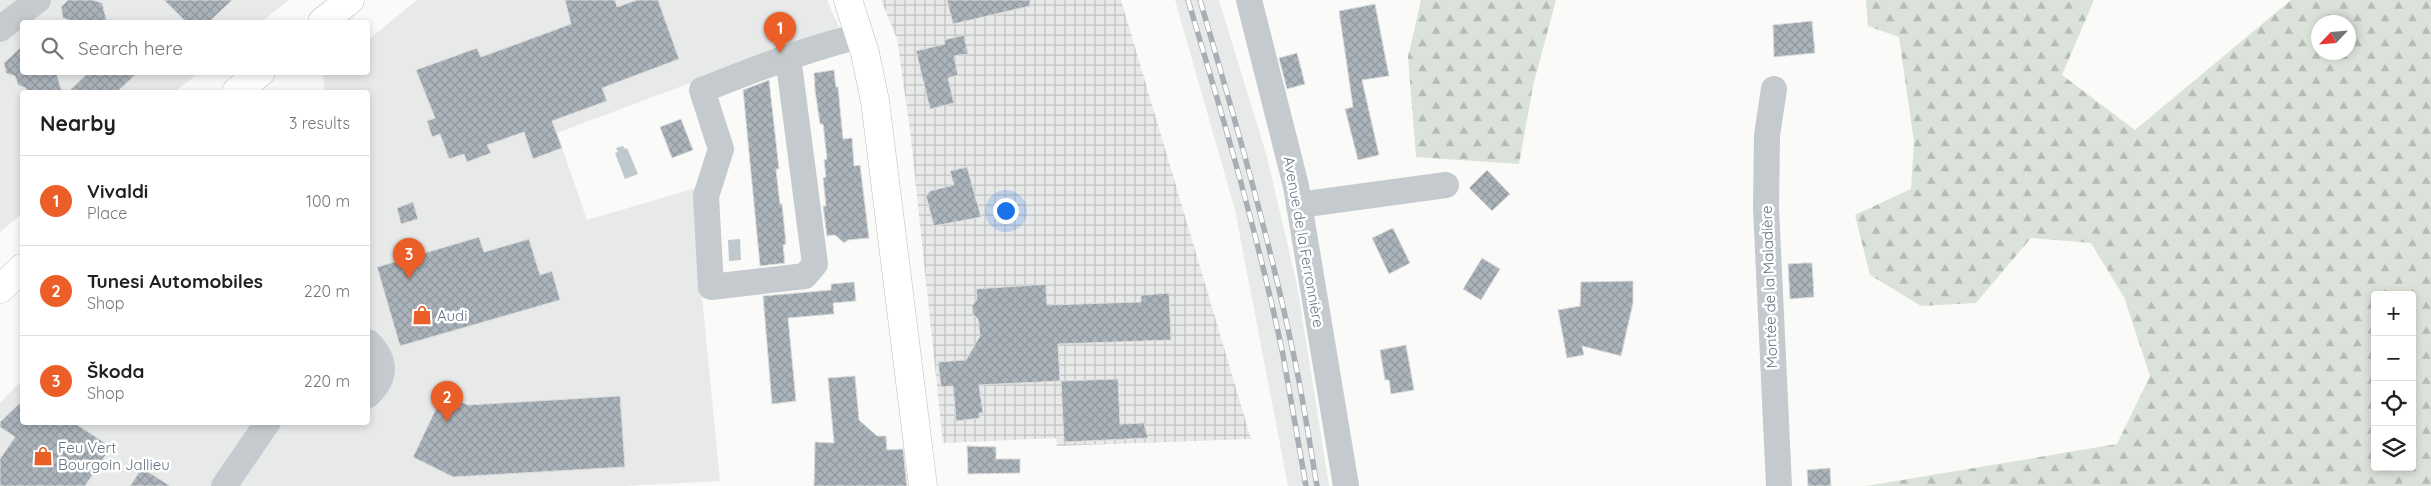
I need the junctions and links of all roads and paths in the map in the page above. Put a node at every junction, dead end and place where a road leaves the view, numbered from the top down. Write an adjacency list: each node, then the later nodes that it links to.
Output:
1 (38, 0): 7 (street)
2 (350, 0): 6 (main road)
3 (848, 0): 8 (main road)
4 (867, 0): 22 (main road)
5 (1249, 0): 14 (street, Avenue de la Ferronnière)
6 (325, 20)
7 (0, 28)
8 (860, 36): 9 (street); 21 (main road)
9 (786, 58): 9 (street)
10 (257, 75): 12 (main road)
11 (1774, 89): 24 (street, Montée de la Maladière)
12 (238, 90)
13 (1446, 185): 14 (street)
14 (1299, 205): 23 (street, Avenue de la Ferronnière)
15 (20, 270): 16 (main road)
16 (0, 289)
17 (370, 344): 18 (street)
18 (370, 393)
19 (266, 425): 20 (street)
20 (224, 486)
21 (923, 486)
22 (939, 486)
23 (1346, 486)
24 (1779, 486)

